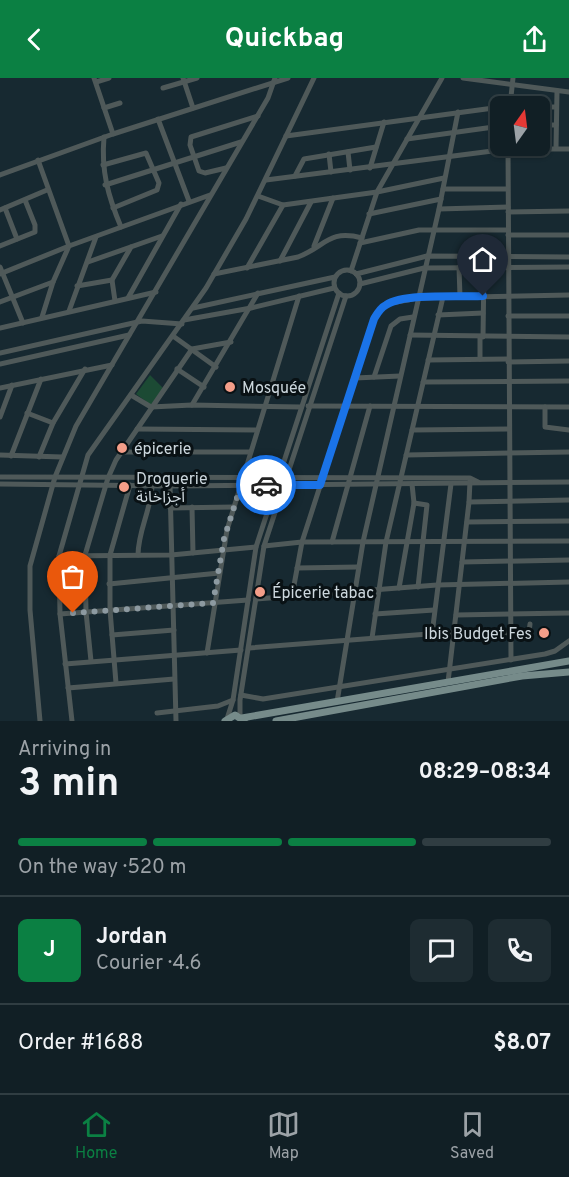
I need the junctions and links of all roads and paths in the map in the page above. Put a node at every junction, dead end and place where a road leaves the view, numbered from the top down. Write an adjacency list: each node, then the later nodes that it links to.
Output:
1 (109, 78): 8 (street)
2 (196, 78): 9 (street)
3 (288, 78): 10 (street)
4 (314, 78): 32 (street)
5 (442, 78): 24 (street)
6 (463, 78): 11 (street)
7 (513, 78): 11 (street)
8 (95, 80): 19 (street)
9 (184, 80): 12 (street); 20 (street)
10 (276, 80): 20 (street); 23 (street)
11 (512, 86): 13 (street); 15 (street)
12 (164, 88)
13 (557, 91): 14 (street); 18 (street)
14 (569, 92)
15 (510, 96)
16 (120, 103): 19 (street)
17 (550, 107): 18 (street)
18 (556, 107): 28 (street)
19 (104, 108): 31 (street)
20 (193, 108): 25 (street)
21 (490, 108): 22 (street)
22 (458, 112): 24 (street); 30 (street)
23 (258, 116): 35 (street); 43 (street)
24 (419, 117): 26 (street); 34 (street)
25 (158, 119): 31 (street); 47 (street)
26 (384, 122): 32 (street); 36 (street)
27 (550, 125): 28 (street)
28 (556, 125): 38 (street)
29 (490, 128): 30 (street)
30 (454, 133): 34 (street); 44 (street)
31 (113, 134): 33 (street)
32 (286, 136): 58 (street)
33 (104, 137): 46 (street); 49 (street)
34 (407, 139): 48 (street)
35 (242, 142): 43 (street); 51 (street)
36 (376, 147): 41 (street); 52 (street)
37 (550, 148): 38 (street)
38 (556, 148): 39 (street)
39 (569, 149)
40 (490, 150): 44 (street)
41 (348, 152): 42 (street); 53 (street)
42 (329, 154): 54 (street); 56 (street)
43 (195, 156): 47 (street); 51 (street)
44 (450, 156): 48 (street); 57 (street)
45 (508, 156): 61 (street)
46 (38, 160): 55 (street); 62 (street)
47 (174, 162): 50 (street); 69 (street)
48 (393, 163): 52 (street); 63 (street)
49 (103, 165): 50 (street); 59 (street)
50 (154, 168): 59 (street); 73 (street)
51 (226, 168): 64 (street)
52 (370, 168): 53 (street)
53 (350, 170): 54 (street)
54 (331, 172): 56 (street)
55 (0, 175)
56 (295, 176): 58 (street)
57 (444, 178): 60 (street); 63 (street)
58 (266, 180): 65 (street)
59 (105, 185): 73 (street)
60 (442, 189): 61 (street); 67 (street)
61 (507, 189): 76 (street)
62 (47, 190): 68 (street); 88 (street)
63 (377, 192): 66 (street); 78 (street)
64 (210, 195): 69 (street); 111 (street)
65 (258, 196): 72 (street); 104 (street)
66 (333, 198): 70 (street); 90 (street)
67 (441, 199): 75 (street); 78 (street)
68 (25, 200): 74 (street); 85 (street)
69 (189, 201): 71 (street)
70 (311, 202): 72 (street); 94 (street)
71 (181, 204): 79 (street); 83 (street)
72 (283, 205): 100 (street)
73 (113, 208): 79 (street)
74 (2, 209): 85 (street)
75 (439, 209): 76 (street); 80 (street)
76 (508, 210): 77 (street); 81 (street)
77 (569, 211)
78 (369, 214): 86 (street)
79 (121, 227): 84 (street)
80 (434, 229): 81 (street); 86 (street); 91 (street)
81 (508, 232): 82 (street); 92 (street)
82 (569, 235)
83 (162, 236): 89 (street); 122 (street)
84 (96, 237): 88 (street); 95 (street)
85 (17, 239): 87 (street)
86 (361, 240): 90 (street); 103 (street)
87 (0, 246)
88 (69, 246): 102 (street); 107 (street)
89 (130, 248): 95 (street); 106 (street)
90 (313, 248): 94 (street)
91 (427, 256): 92 (street); 101 (street); 103 (street)
92 (508, 257): 93 (street); 96 (street)
93 (569, 257)
94 (280, 261): 100 (street)
95 (88, 262): 109 (street)
96 (508, 266): 98 (street); 99 (street); 118 (street)
97 (459, 267): 98 (street); 101 (street); 121 (street)
98 (483, 267): 117 (street)
99 (569, 267)
100 (247, 268): 104 (street)
101 (424, 268): 108 (street); 123 (street)
102 (1, 272): 119 (street)
103 (354, 272): 105 (street); 108 (street)
104 (214, 274): 126 (street)
105 (335, 278): 110 (street); 113 (street)
106 (112, 280): 109 (street); 124 (street)
107 (53, 282): 119 (street); 133 (street)
108 (360, 284): 116 (street)
109 (77, 286): 128 (street)
110 (334, 288): 112 (street); 115 (street)
111 (156, 292): 122 (street); 137 (street)
112 (339, 293): 116 (street); 171 (street)
113 (258, 294): 126 (street); 127 (street)
114 (569, 295): 118 (street)
115 (299, 296): 127 (street); 170 (street)
116 (346, 296): 172 (street)
117 (483, 296): 118 (street); 121 (street); 129 (street)
118 (508, 296): 131 (street)
119 (11, 297): 125 (street); 136 (street)
120 (443, 297): 121 (street); 123 (street); 130 (street)
121 (460, 297)
122 (128, 298): 124 (street)
123 (418, 298): 134 (street); 160 (street)
124 (115, 301): 128 (street)
125 (0, 302)
126 (192, 308): 135 (street)
127 (251, 308): 135 (street); 146 (street)
128 (69, 311): 133 (street)
129 (483, 314): 130 (street); 143 (street)
130 (438, 315): 142 (street)
131 (508, 316): 132 (street); 145 (street)
132 (569, 316)
133 (42, 317): 136 (street)
134 (413, 317): 140 (street); 159 (street)
135 (183, 322): 137 (street); 141 (street)
136 (23, 323): 138 (street)
137 (135, 324): 139 (street); 148 (street)
138 (0, 328)
139 (129, 334): 153 (street); 154 (street)
140 (410, 335): 142 (street); 158 (street)
141 (173, 336): 147 (street); 168 (street)
142 (433, 336): 143 (street); 150 (street)
143 (481, 337): 145 (street); 149 (street)
144 (569, 337): 145 (street)
145 (508, 338): 151 (street)
146 (231, 342): 147 (street); 155 (street)
147 (192, 349): 155 (street); 157 (street)
148 (0, 353)
149 (480, 359): 150 (street); 151 (street)
150 (428, 360): 162 (street)
151 (508, 360): 152 (street); 163 (street)
152 (569, 361)
153 (0, 364)
154 (112, 365): 156 (street); 197 (street)
155 (216, 367): 166 (street)
156 (85, 369): 161 (street); 183 (street)
157 (177, 369): 166 (street); 177 (street)
158 (400, 376): 159 (street); 175 (street)
159 (374, 377): 160 (street)
160 (355, 378): 173 (street)
161 (41, 379): 165 (street); 181 (street)
162 (423, 381): 163 (street); 176 (street)
163 (508, 381): 164 (street); 178 (street)
164 (569, 381)
165 (12, 385): 167 (street); 182 (street)
166 (204, 387): 169 (street)
167 (0, 388)
168 (131, 394): 177 (street); 200 (street)
169 (192, 405): 170 (street); 177 (street)
170 (267, 405): 171 (street); 186 (street)
171 (301, 406): 205 (street)
172 (308, 406): 173 (street); 206 (street)
173 (345, 406): 174 (street); 201 (street)
174 (370, 406): 175 (street); 202 (street)
175 (393, 406): 176 (street); 207 (street)
176 (418, 406): 178 (street); 187 (street)
177 (151, 407): 184 (street)
178 (508, 407): 179 (street); 185 (street)
179 (545, 407): 180 (street); 188 (street)
180 (569, 407)
181 (27, 413): 183 (street); 195 (street)
182 (0, 417)
183 (53, 423): 196 (street)
184 (137, 429): 186 (street); 189 (street)
185 (509, 429): 187 (street); 192 (street)
186 (257, 430): 190 (street)
187 (412, 430): 194 (street)
188 (569, 430)
189 (121, 452): 190 (street); 203 (street)
190 (250, 452): 204 (street)
191 (569, 452): 192 (street)
192 (508, 453): 194 (street); 210 (street)
193 (0, 455): 195 (street)
194 (406, 455): 208 (street)
195 (11, 456): 196 (street)
196 (39, 457): 197 (street)
197 (62, 457): 199 (street)
198 (0, 477): 199 (street)
199 (55, 477): 200 (street); 215 (street)
200 (81, 477): 203 (street); 216 (street)
201 (323, 477): 202 (street); 206 (street); 222 (street)
202 (349, 477): 207 (street); 223 (street)
203 (108, 478): 204 (street); 217 (street)
204 (242, 478): 205 (street); 219 (street)
205 (278, 478): 206 (street); 220 (street)
206 (285, 478): 221 (street)
207 (376, 481): 208 (street); 223 (street); 240 (street)
208 (401, 481): 209 (street); 213 (street); 241 (street)
209 (470, 481): 210 (street); 214 (street); 228 (street)
210 (509, 482): 211 (street); 227 (street)
211 (569, 482)
212 (0, 484): 215 (street)
213 (412, 484): 214 (street); 229 (street)
214 (451, 484): 244 (street)
215 (53, 485): 216 (street); 317 (street)
216 (79, 485): 217 (street); 254 (street)
217 (106, 485): 218 (street); 250 (street)
218 (130, 485): 224 (street); 251 (street)
219 (241, 485): 220 (street); 225 (street); 231 (street)
220 (276, 485): 221 (street); 247 (street)
221 (284, 485): 222 (street); 246 (street)
222 (320, 485): 223 (street); 238 (street)
223 (348, 485): 239 (street)
224 (152, 486): 225 (street); 252 (street)
225 (170, 486): 232 (street)
226 (569, 500): 227 (street)
227 (509, 501): 228 (street); 234 (street)
228 (469, 502): 235 (street)
229 (414, 503): 242 (street); 243 (street)
230 (192, 507): 231 (street); 232 (street); 249 (street)
231 (234, 507): 248 (street)
232 (170, 508): 253 (street)
233 (569, 520): 234 (street)
234 (509, 521): 235 (street); 236 (street)
235 (467, 522): 245 (street)
236 (510, 541): 237 (street); 245 (street); 256 (street)
237 (569, 541)
238 (302, 542): 239 (street); 246 (street); 259 (street)
239 (332, 542): 240 (street)
240 (363, 542): 241 (street); 258 (street)
241 (387, 542): 242 (street); 269 (street)
242 (406, 542): 243 (street); 268 (street)
243 (422, 542): 244 (street); 267 (street)
244 (444, 542): 245 (street); 265 (street)
245 (465, 543): 257 (street)
246 (264, 546): 272 (street)
247 (256, 547): 248 (street); 273 (street)
248 (223, 549): 249 (street); 260 (street)
249 (194, 553): 253 (street)
250 (85, 555): 251 (street); 254 (street); 278 (street)
251 (110, 555): 252 (street); 263 (street)
252 (138, 555): 253 (street)
253 (171, 555): 261 (street)
254 (59, 556): 281 (street)
255 (569, 560): 256 (street)
256 (510, 561): 257 (street); 264 (street)
257 (462, 562): 266 (street)
258 (358, 567): 259 (street); 270 (street)
259 (297, 568): 271 (street)
260 (219, 573): 261 (street); 274 (street)
261 (172, 580): 263 (street); 275 (street)
262 (569, 582): 264 (street)
263 (109, 584): 276 (street)
264 (509, 584): 266 (street); 279 (street)
265 (437, 585): 266 (street); 267 (street); 277 (street)
266 (459, 585): 283 (street)
267 (418, 587): 268 (street)
268 (399, 588): 269 (street)
269 (379, 590): 270 (street); 282 (street)
270 (355, 591): 271 (street); 291 (street)
271 (292, 596): 272 (street)
272 (256, 599): 293 (street)
273 (248, 600): 274 (street); 294 (street)
274 (213, 603): 275 (street); 295 (street)
275 (173, 606): 276 (street); 285 (street)
276 (110, 610): 278 (street); 289 (street)
277 (435, 610): 282 (street); 288 (street)
278 (86, 612): 281 (street); 299 (street)
279 (509, 613): 280 (street); 283 (street); 287 (street)
280 (569, 613)
281 (60, 614): 301 (street)
282 (375, 614): 290 (street)
283 (456, 615): 286 (street)
284 (530, 624): 287 (street)
285 (174, 630): 289 (street); 296 (street)
286 (454, 632): 287 (street); 288 (street); 302 (street)
287 (509, 632): 298 (street)
288 (432, 634): 290 (street)
289 (112, 635): 297 (street)
290 (372, 638): 291 (street)
291 (347, 641): 293 (street); 308 (street)
292 (569, 641): 298 (street)
293 (249, 648): 309 (street)
294 (241, 650): 295 (street); 310 (street)
295 (207, 653): 296 (street)
296 (174, 655): 297 (street); 304 (street)
297 (114, 660): 299 (street); 306 (street)
298 (511, 660): 302 (street)
299 (91, 661): 301 (street)
300 (569, 661): 305 (main road)
301 (65, 664): 307 (street)
302 (448, 670): 305 (street); 308 (street)
303 (569, 672): 316 (main road)
304 (174, 679): 306 (street); 312 (street)
305 (448, 682): 311 (main road)
306 (116, 683): 307 (street)
307 (68, 688): 318 (street)
308 (340, 688): 309 (street); 311 (street)
309 (241, 694): 314 (street)
310 (233, 700): 312 (street); 315 (street)
311 (337, 702): 314 (main road)
312 (176, 711): 313 (street); 319 (street)
313 (157, 713)
314 (242, 719): 315 (main road)
315 (226, 720)
316 (288, 720): 320 (main road)
317 (40, 721)
318 (72, 721)
319 (176, 721)
320 (276, 721)

